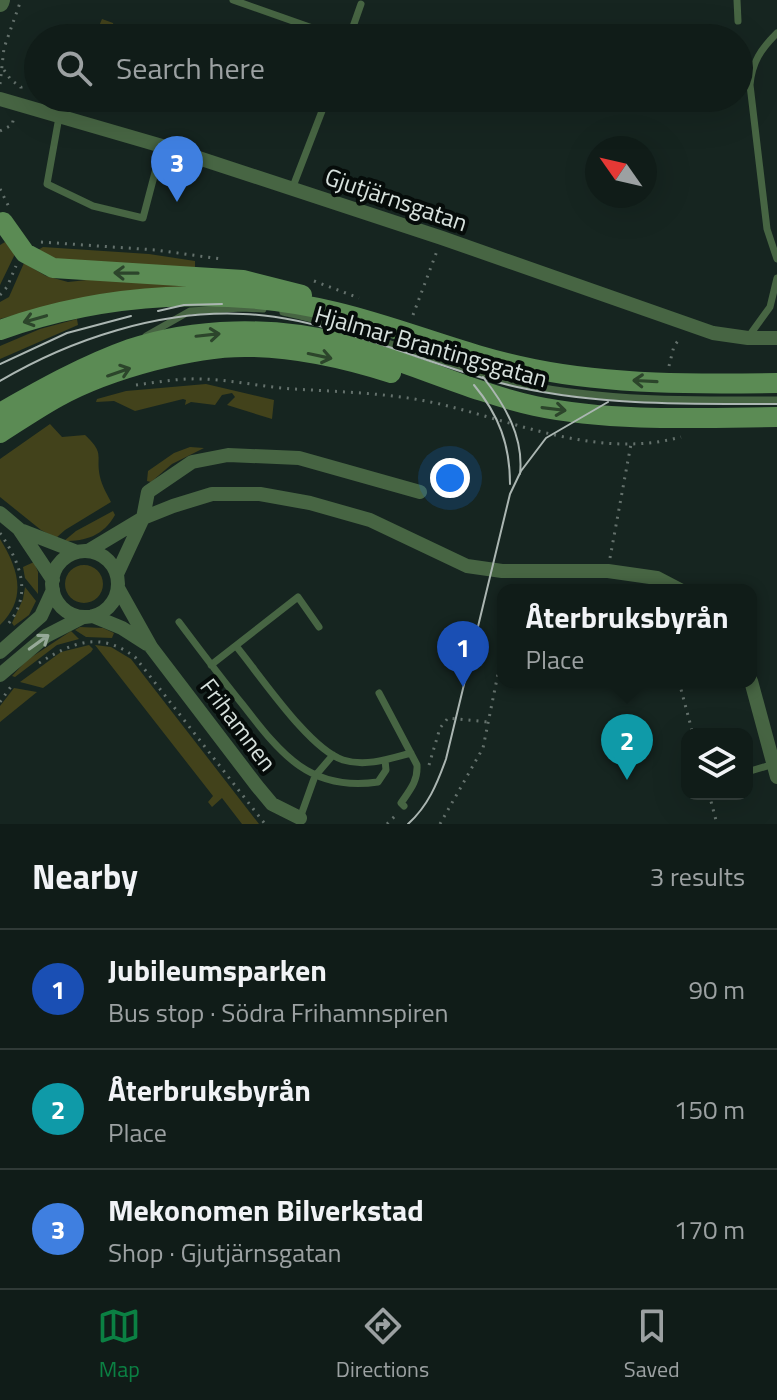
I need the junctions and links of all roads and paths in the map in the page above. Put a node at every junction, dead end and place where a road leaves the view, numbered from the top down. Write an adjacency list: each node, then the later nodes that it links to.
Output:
1 (21, 0): 10 (path)
2 (233, 0): 6 (lane)
3 (737, 0): 5 (lane)
4 (361, 4): 7 (lane)
5 (738, 21)
6 (301, 24)
7 (354, 24)
8 (777, 33): 9 (lane)
9 (753, 63)
10 (0, 87)
11 (0, 99): 12 (street, Gjutjärnsgatan)
12 (24, 106)
13 (753, 110): 21 (lane)
14 (43, 112): 16 (street, Gjutjärnsgatan)
15 (322, 112): 18 (lane)
16 (59, 117): 17 (street, Gjutjärnsgatan); 17 (lane)
17 (162, 146): 18 (street, Gjutjärnsgatan)
18 (292, 189): 20 (street, Gjutjärnsgatan)
19 (1, 223): 23 (main road, one-way to 19)
20 (442, 238): 24 (path); 28 (street, Gjutjärnsgatan)
21 (777, 259)
22 (777, 278): 28 (lane)
23 (338, 312): 25 (main road, Hjalmar Brantingsgatan, one-way to 25); 26 (lane); 32 (main road, Hjalmar Brantingsgatan, one-way to 23)
24 (412, 318)
25 (0, 330)
26 (357, 331): 30 (lane); 35 (lane)
27 (684, 335): 31 (path)
28 (748, 338): 29 (street, Gjutjärnsgatan)
29 (777, 338)
30 (105, 358): 34 (main road, Hjalmar Brantingsgatan, one-way to 34); 36 (main road, Hjalmar Brantingsgatan)
31 (668, 367)
32 (777, 383)
33 (124, 387): 40 (path)
34 (478, 391): 37 (main road, Hjalmar Brantingsgatan, one-way to 37); 38 (main road, one-way to 34)
35 (777, 400)
36 (0, 413)
37 (777, 417)
38 (0, 433)
39 (685, 436): 40 (path)
40 (631, 444): 47 (path)
41 (420, 492): 43 (street)
42 (0, 513): 44 (street)
43 (143, 518): 46 (street); 47 (street); 48 (street)
44 (19, 529): 46 (street); 51 (street)
45 (0, 533): 54 (path)
46 (82, 551): 48 (street); 51 (street)
47 (608, 571): 49 (path); 50 (street)
48 (117, 581): 52 (street); 57 (street, Frihamnen)
49 (609, 584)
50 (668, 584)
51 (53, 585): 52 (street); 58 (street)
52 (88, 616): 57 (street, Frihamnen); 61 (street, one-way to 52)
53 (179, 622): 59 (lane)
54 (5, 626)
55 (319, 627): 56 (lane)
56 (236, 646): 59 (lane); 72 (lane)
57 (151, 647): 80 (street, Frihamnen)
58 (0, 651)
59 (211, 665): 77 (lane)
60 (32, 668): 81 (path)
61 (0, 675)
62 (497, 678): 68 (path)
63 (13, 685): 67 (path)
64 (681, 688): 70 (path)
65 (754, 688): 69 (street)
66 (379, 693): 71 (lane)
67 (0, 702)
68 (488, 722): 76 (path); 83 (path)
69 (769, 724): 74 (street)
70 (691, 728)
71 (411, 753): 73 (lane); 79 (lane)
72 (333, 755): 73 (lane); 77 (lane)
73 (385, 760): 77 (lane)
74 (775, 770): 75 (lane)
75 (753, 772)
76 (426, 775)
77 (315, 776): 80 (lane)
78 (711, 800): 84 (path)
79 (404, 806): 82 (path)
80 (300, 818)
81 (265, 824)
82 (387, 824)
83 (440, 824)
84 (717, 824)

